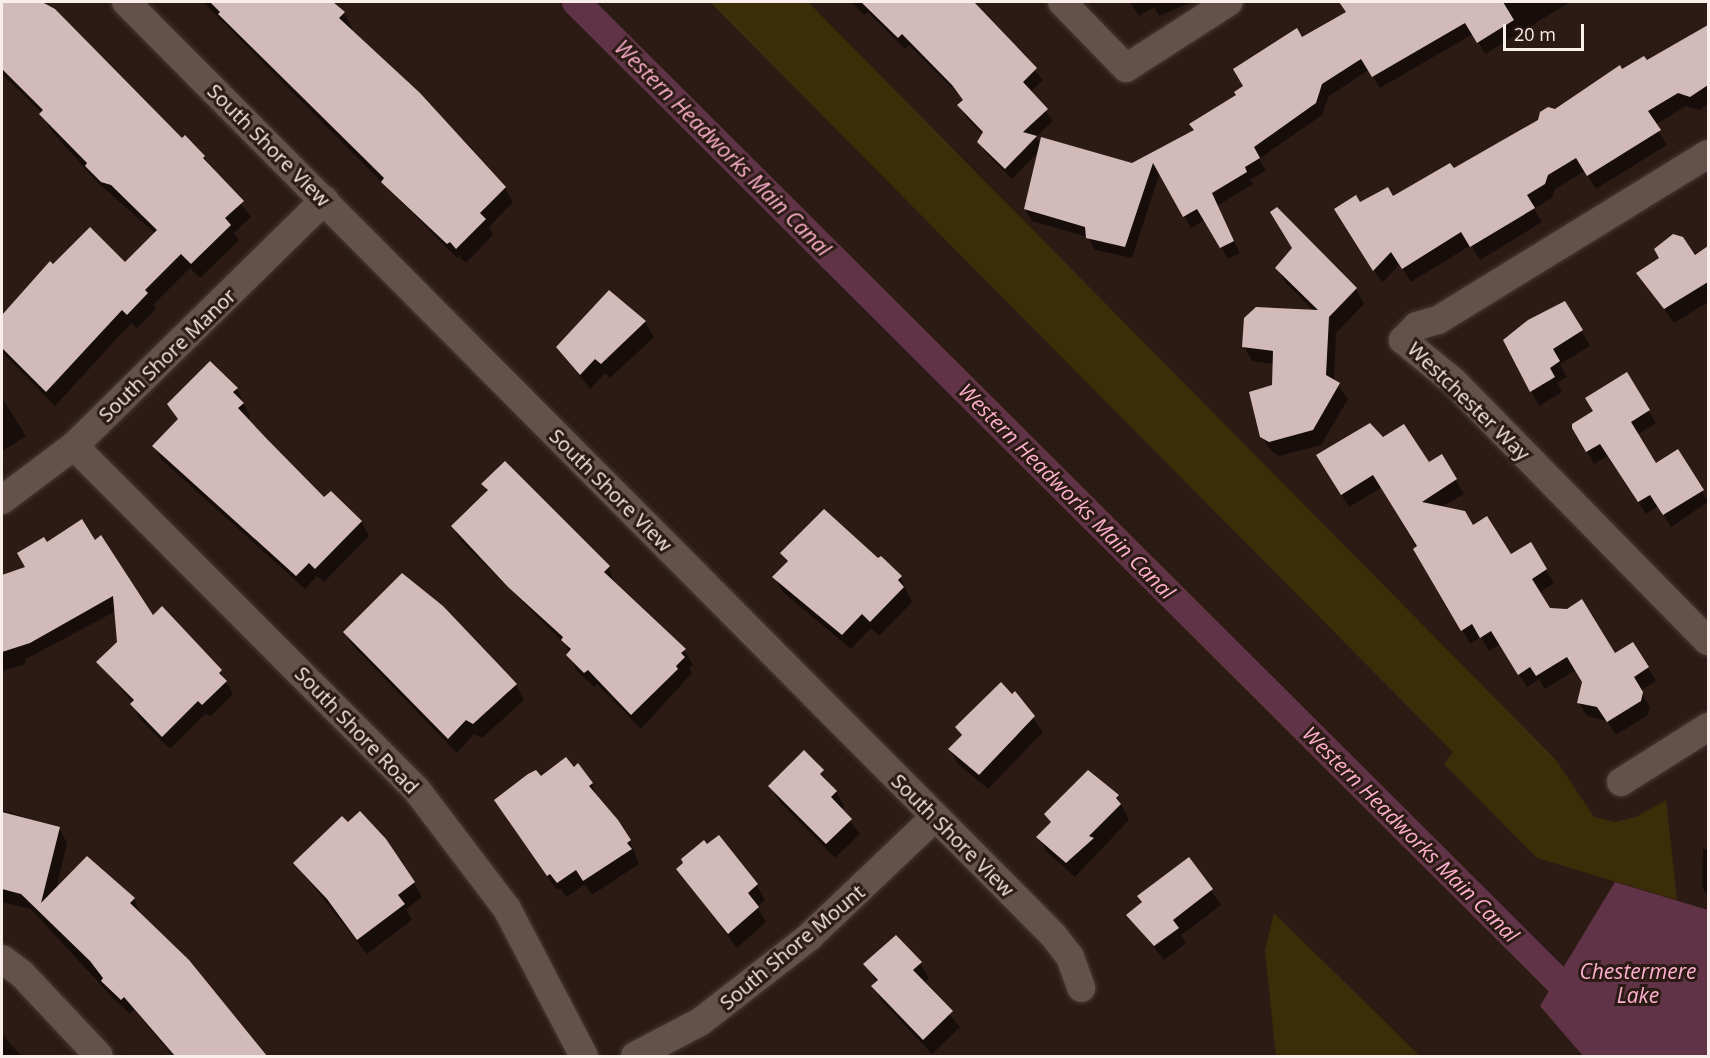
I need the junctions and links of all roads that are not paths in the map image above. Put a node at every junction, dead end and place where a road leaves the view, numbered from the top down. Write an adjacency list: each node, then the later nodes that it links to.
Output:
1 (126, 2): 5 (street, South Shore View)
2 (1062, 2): 3 (street)
3 (1228, 2)
4 (1708, 154): 8 (street, Westchester Way)
5 (324, 200): 6 (street, South Shore Manor); 11 (street, South Shore View)
6 (74, 446): 7 (street, South Shore Manor); 15 (street, South Shore Road)
7 (2, 500)
8 (1708, 641)
9 (1708, 727): 10 (street)
10 (1621, 782)
11 (935, 817): 13 (street, South Shore View); 16 (street, South Shore Mount)
12 (2, 959): 14 (street)
13 (1081, 988)
14 (99, 1056)
15 (584, 1056)
16 (635, 1056)

